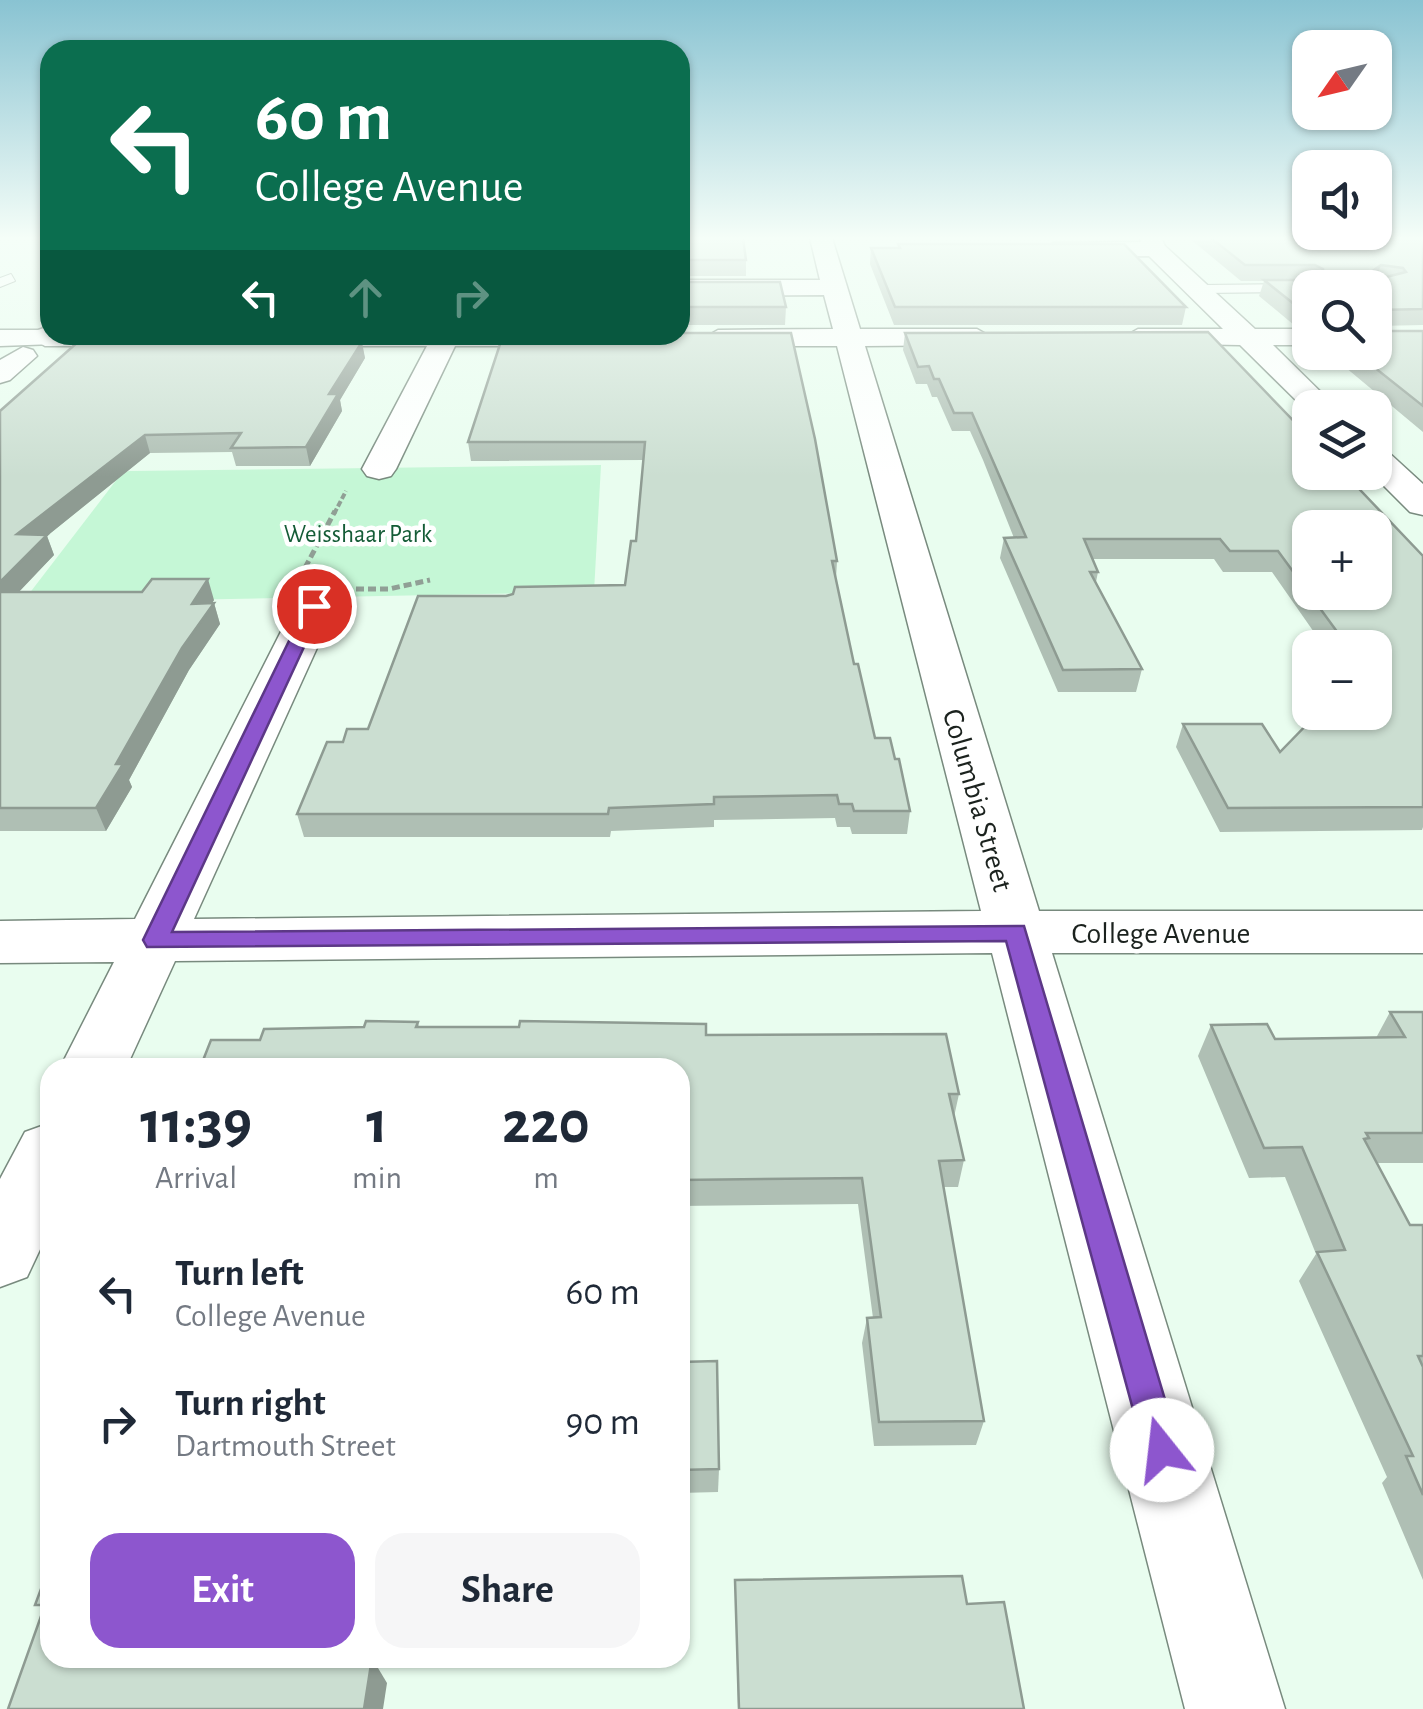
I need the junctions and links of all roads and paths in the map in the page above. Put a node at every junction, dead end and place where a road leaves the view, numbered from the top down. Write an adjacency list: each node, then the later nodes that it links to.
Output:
1 (808, 318): 9 (street)
2 (844, 318): 18 (street, Columbia Street)
3 (880, 318): 5 (street)
4 (1229, 318): 7 (street)
5 (1008, 337)
6 (1108, 337): 7 (street)
7 (1248, 337): 8 (street); 13 (street)
8 (1292, 337)
9 (690, 338)
10 (150, 345): 12 (street)
11 (441, 345): 14 (street)
12 (24, 348)
13 (1303, 390)
14 (379, 469): 17 (path)
15 (1392, 474): 16 (street)
16 (1423, 504)
17 (314, 606): 20 (street)
18 (1016, 932): 19 (street, College Avenue); 20 (street, College Avenue); 25 (street, Columbia Street)
19 (1423, 932)
20 (156, 940): 21 (street, College Avenue); 22 (street)
21 (0, 942)
22 (98, 1058)
23 (40, 1173): 24 (street)
24 (0, 1253)
25 (1235, 1709)

